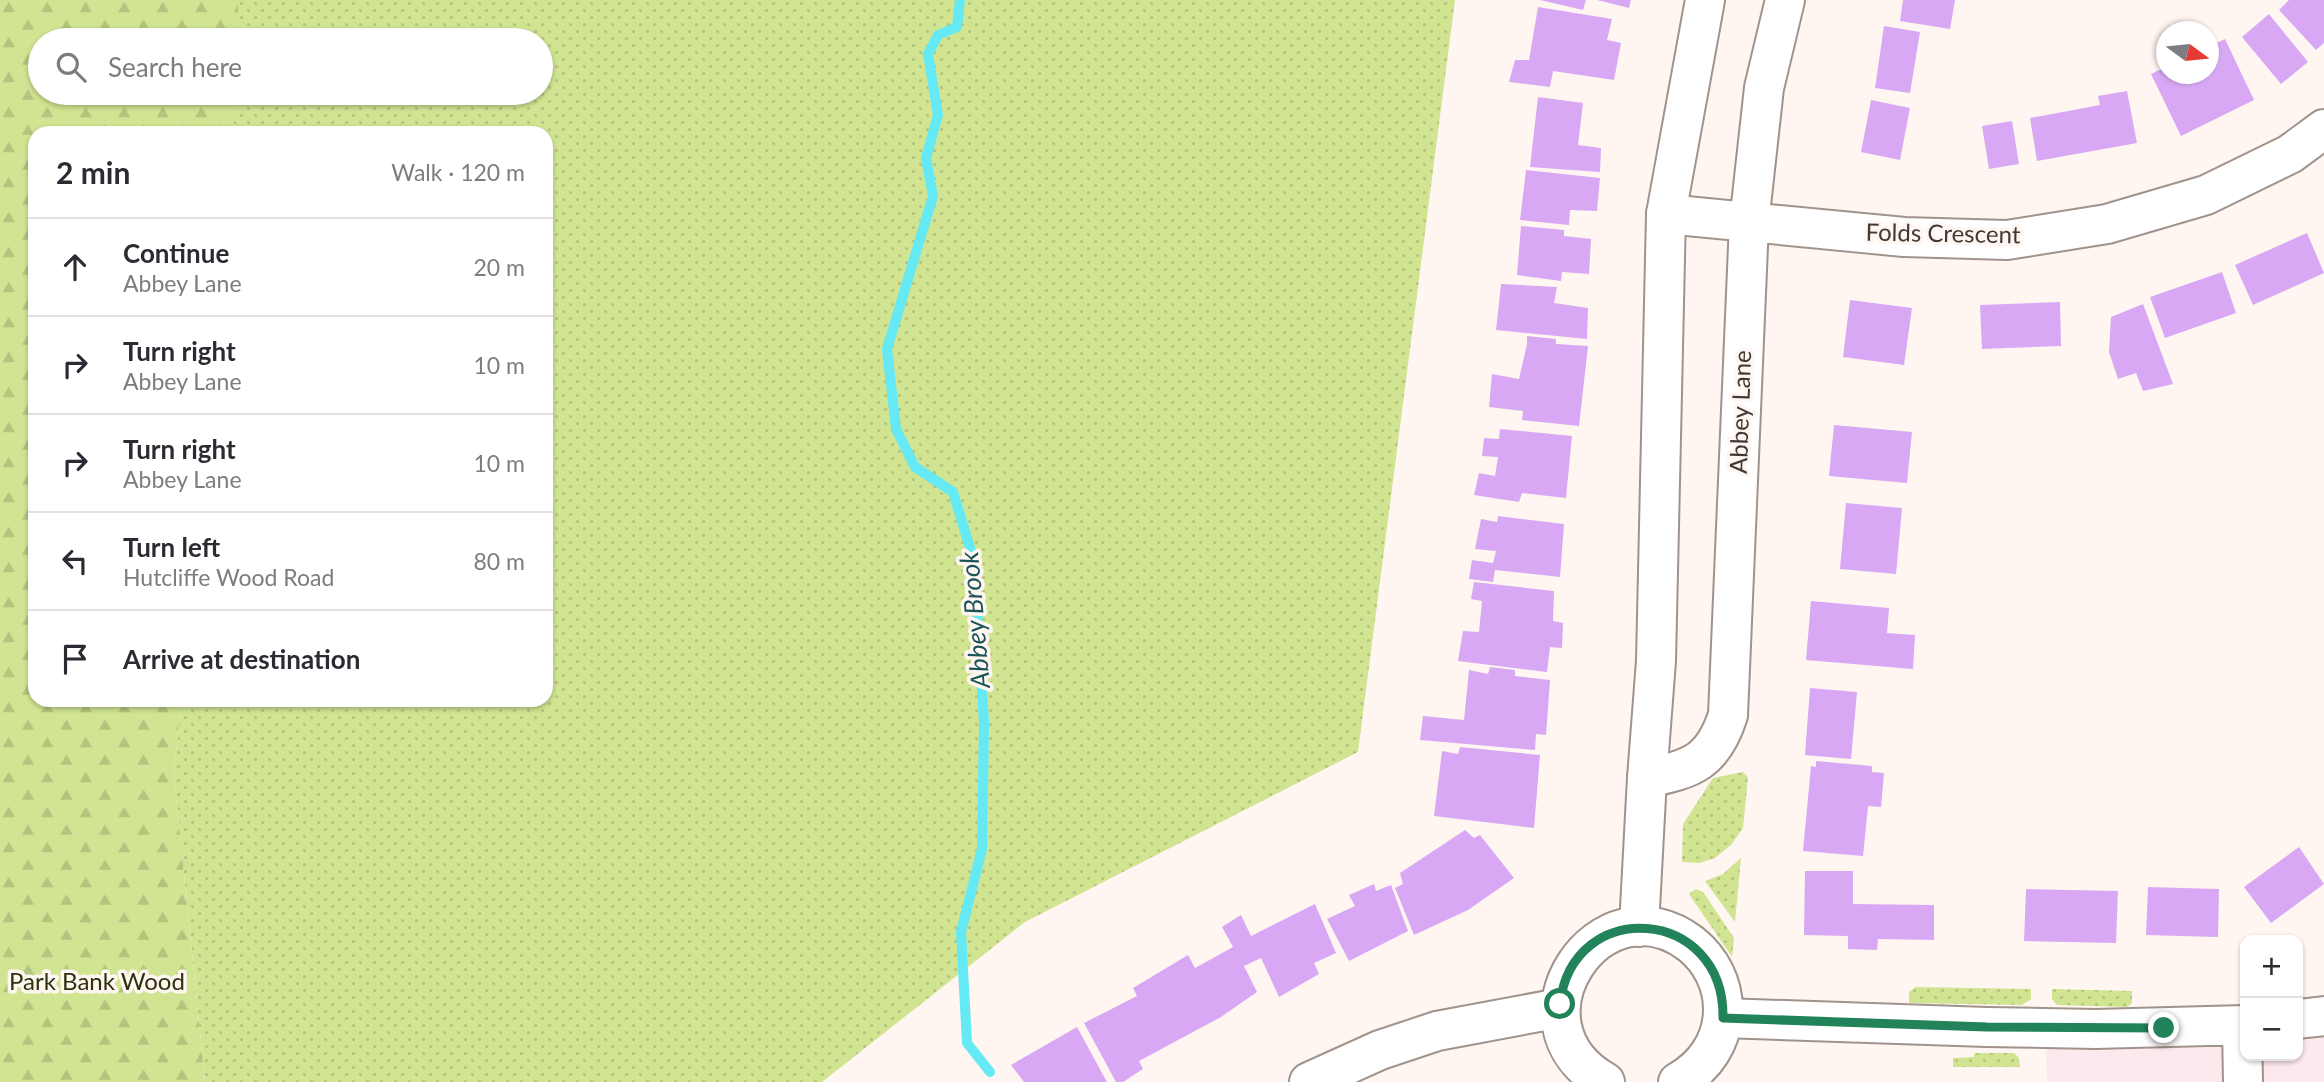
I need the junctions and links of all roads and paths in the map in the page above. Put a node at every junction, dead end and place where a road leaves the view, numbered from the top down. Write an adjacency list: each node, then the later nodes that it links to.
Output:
1 (1705, 0): 4 (street)
2 (1785, 0): 5 (street, Abbey Lane)
3 (2324, 129): 5 (street, Folds Crescent)
4 (1666, 214): 5 (street, Folds Crescent); 6 (street)
5 (1749, 223): 6 (street, Abbey Lane)
6 (1647, 778): 7 (street)
7 (1639, 928): 8 (street); 10 (street)
8 (1560, 1008): 14 (street); 15 (street)
9 (2324, 1016): 11 (street)
10 (1723, 1018): 12 (street); 16 (street)
11 (2303, 1018)
12 (2240, 1026)
13 (2243, 1061): 17 (street)
14 (1309, 1082)
15 (1605, 1082)
16 (1678, 1082)
17 (2243, 1082)

